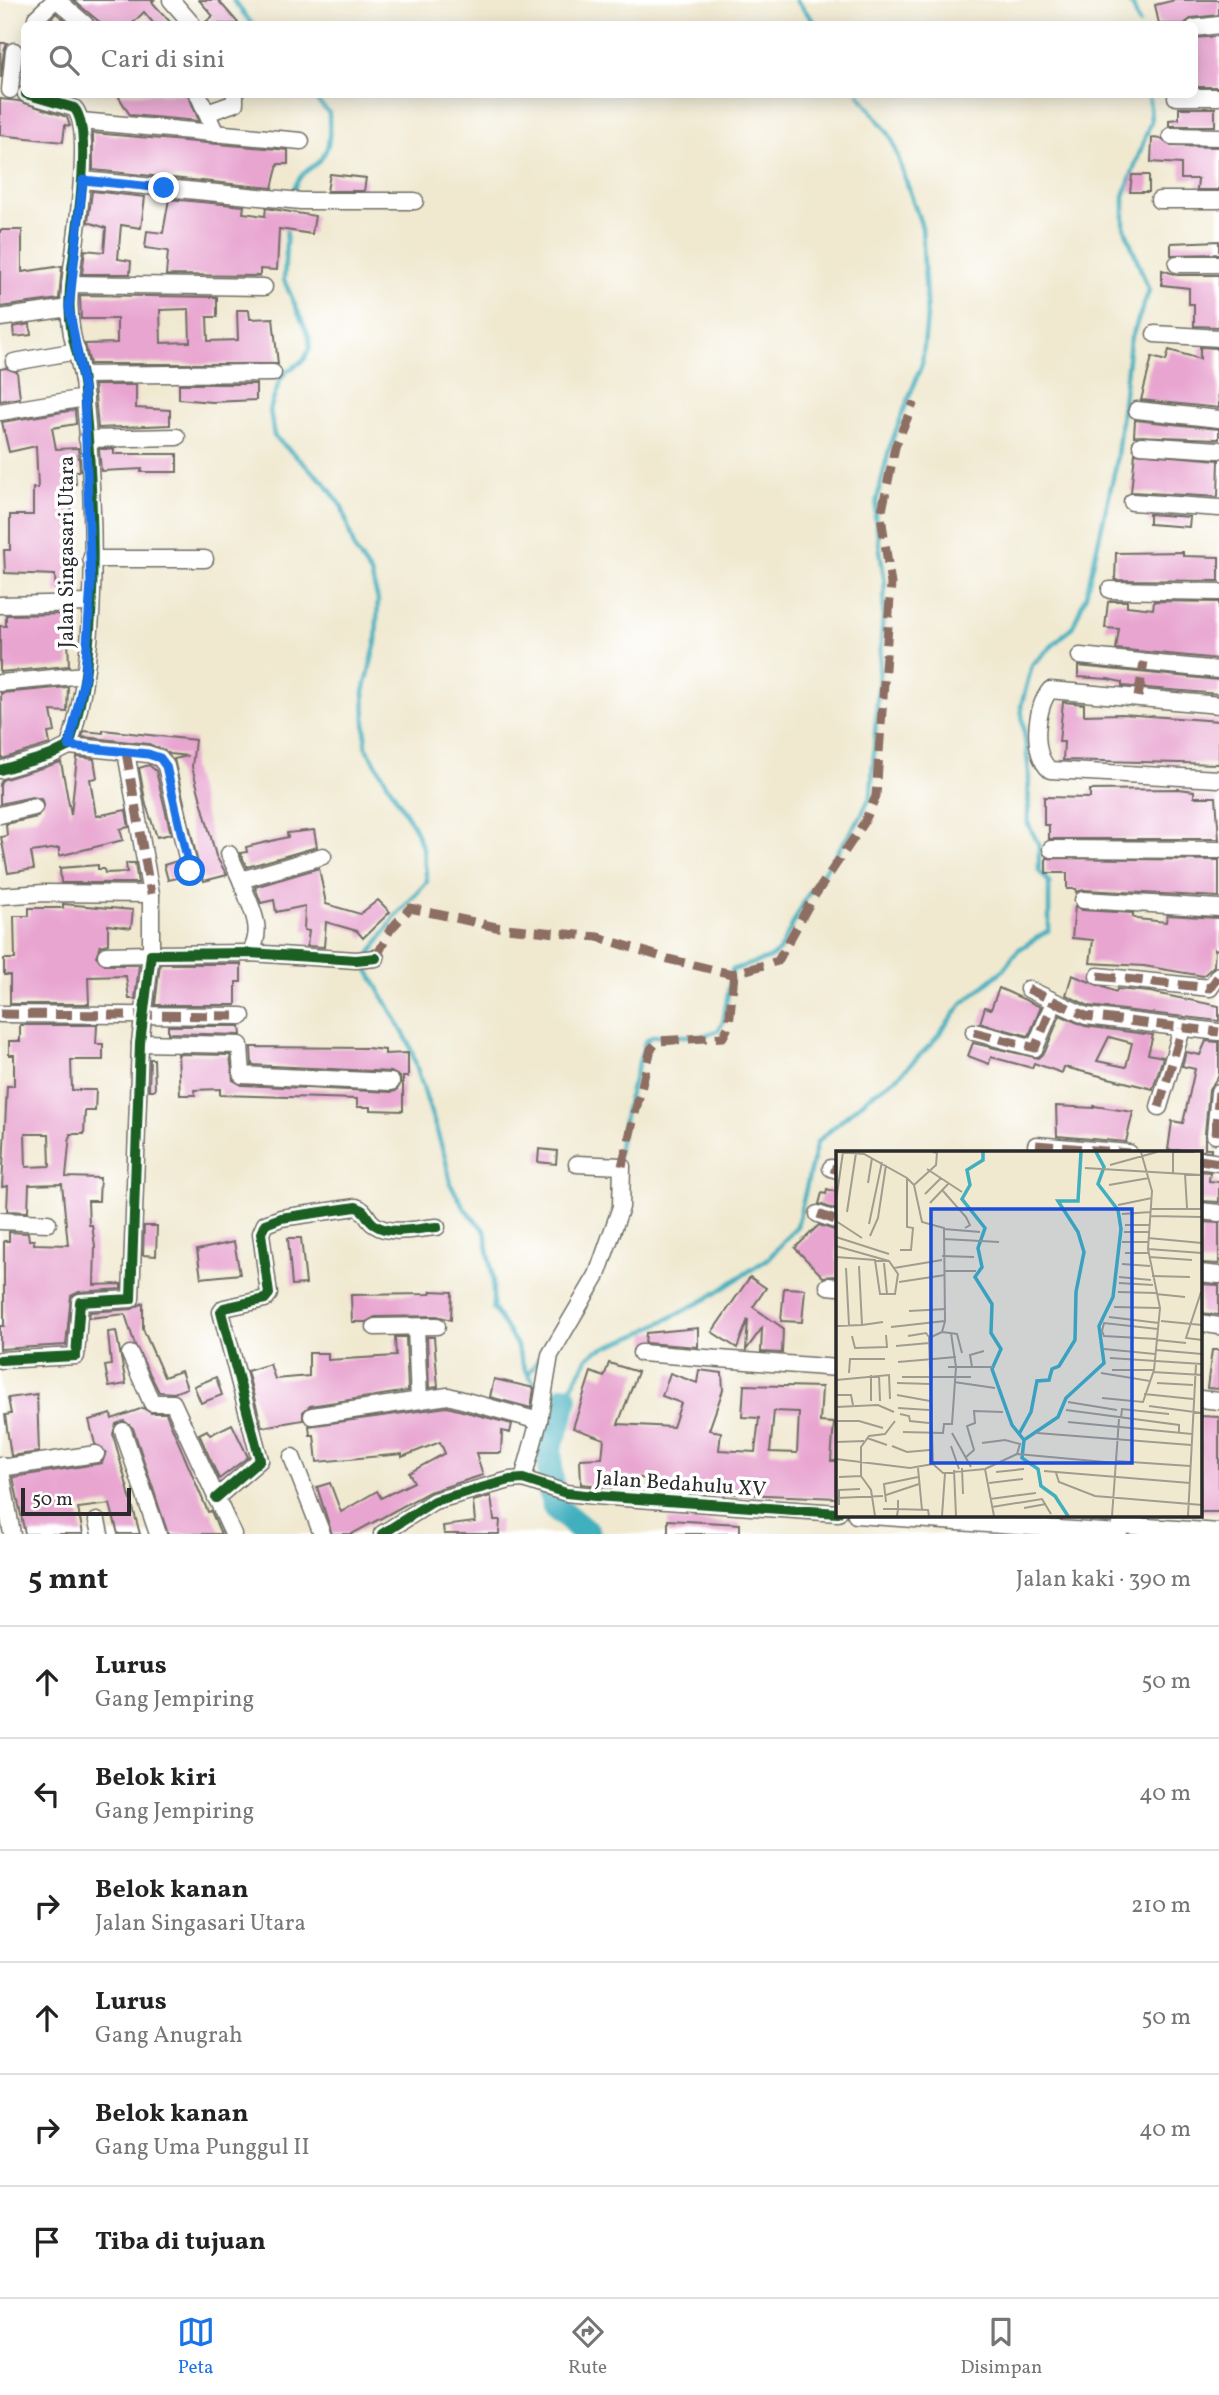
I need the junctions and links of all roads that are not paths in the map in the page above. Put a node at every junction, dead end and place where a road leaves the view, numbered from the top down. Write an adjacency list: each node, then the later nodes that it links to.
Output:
1 (56, 0): 3 (street); 4 (street)
2 (171, 0): 5 (street)
3 (36, 18)
4 (81, 21)
5 (189, 21)
6 (1219, 25): 7 (street)
7 (1198, 28)
8 (14, 51): 9 (street)
9 (15, 92)
10 (1198, 97): 11 (street)
11 (1219, 97)
12 (37, 98): 16 (street)
13 (200, 98): 15 (street)
14 (234, 98): 15 (street)
15 (207, 113): 17 (street)
16 (81, 121): 17 (street); 21 (street, Jalan Singasari Utara)
17 (216, 134): 20 (street)
18 (1171, 136): 19 (street)
19 (1219, 137)
20 (301, 141)
21 (83, 180): 24 (street); 27 (street, Jalan Singasari Utara)
22 (1159, 200): 23 (street)
23 (1219, 200)
24 (415, 201)
25 (1177, 264): 26 (street)
26 (1219, 264)
27 (70, 284): 28 (street); 29 (street, Jalan Singasari Utara)
28 (264, 287)
29 (69, 308): 30 (street); 33 (street, Jalan Singasari Utara)
30 (0, 318)
31 (1155, 334): 32 (street)
32 (1219, 338)
33 (77, 351): 34 (street); 36 (street, Jalan Singasari Utara)
34 (14, 362)
35 (273, 373): 36 (street)
36 (82, 375): 37 (street, Jalan Singasari Utara)
37 (85, 398): 39 (street); 42 (street, Jalan Singasari Utara)
38 (1137, 410): 40 (street)
39 (0, 412)
40 (1219, 419)
41 (177, 437): 42 (street)
42 (88, 439): 47 (street, Jalan Singasari Utara)
43 (1141, 444): 44 (street)
44 (1219, 450)
45 (1132, 502): 46 (street)
46 (1219, 508)
47 (91, 559): 48 (street); 51 (street, Jalan Singasari Utara)
48 (205, 559)
49 (1110, 590): 50 (street)
50 (1219, 592)
51 (90, 603): 52 (street); 55 (street, Jalan Singasari Utara)
52 (0, 605)
53 (1080, 656): 54 (street)
54 (1219, 670)
55 (85, 675): 56 (street); 58 (street, Jalan Singasari Utara)
56 (0, 683)
57 (1219, 705): 61 (street)
58 (69, 746): 59 (street); 60 (street)
59 (126, 752): 68 (street); 70 (street)
60 (0, 770)
61 (1219, 779)
62 (34, 807): 63 (street)
63 (0, 815)
64 (1051, 849): 65 (street)
65 (1219, 850)
66 (229, 854): 69 (street)
67 (323, 856): 69 (street)
68 (190, 871)
69 (241, 880): 74 (street)
70 (151, 894): 71 (street); 75 (street)
71 (0, 896)
72 (1083, 900): 73 (street)
73 (1219, 908)
74 (250, 953): 75 (street); 77 (street)
75 (151, 954): 76 (street); 83 (street)
76 (106, 955)
77 (376, 958)
78 (1219, 975): 79 (street)
79 (1098, 976)
80 (1028, 989): 81 (street)
81 (1054, 1002): 85 (street); 86 (street)
82 (0, 1014): 83 (street)
83 (144, 1015): 84 (street); 88 (street)
84 (242, 1016)
85 (1182, 1028): 87 (street); 91 (street)
86 (974, 1032)
87 (1219, 1032)
88 (139, 1043): 89 (street); 106 (street)
89 (391, 1082)
90 (1219, 1092): 92 (street)
91 (1159, 1107)
92 (1215, 1135)
93 (1036, 1145): 94 (street)
94 (1106, 1151)
95 (577, 1164): 110 (street)
96 (818, 1214): 97 (street)
97 (836, 1220)
98 (0, 1221): 99 (street)
99 (48, 1223)
100 (437, 1227): 116 (street)
101 (437, 1326): 103 (street)
102 (375, 1327): 103 (street)
103 (416, 1328): 108 (street)
104 (641, 1353): 107 (street)
105 (130, 1354): 116 (street)
106 (0, 1360)
107 (836, 1368)
108 (419, 1400): 109 (street); 110 (street)
109 (312, 1416)
110 (539, 1421): 115 (street)
111 (124, 1431): 122 (street)
112 (96, 1454): 114 (street)
113 (292, 1457): 124 (street)
114 (0, 1466): 121 (street)
115 (528, 1482): 117 (street, Jalan Bedahulu XV); 125 (street)
116 (216, 1498): 123 (street)
117 (836, 1513)
118 (900, 1517): 119 (street)
119 (1120, 1527): 120 (street)
120 (1219, 1532)
121 (12, 1534)
122 (159, 1534)
123 (233, 1534)
124 (322, 1534)
125 (382, 1534)

